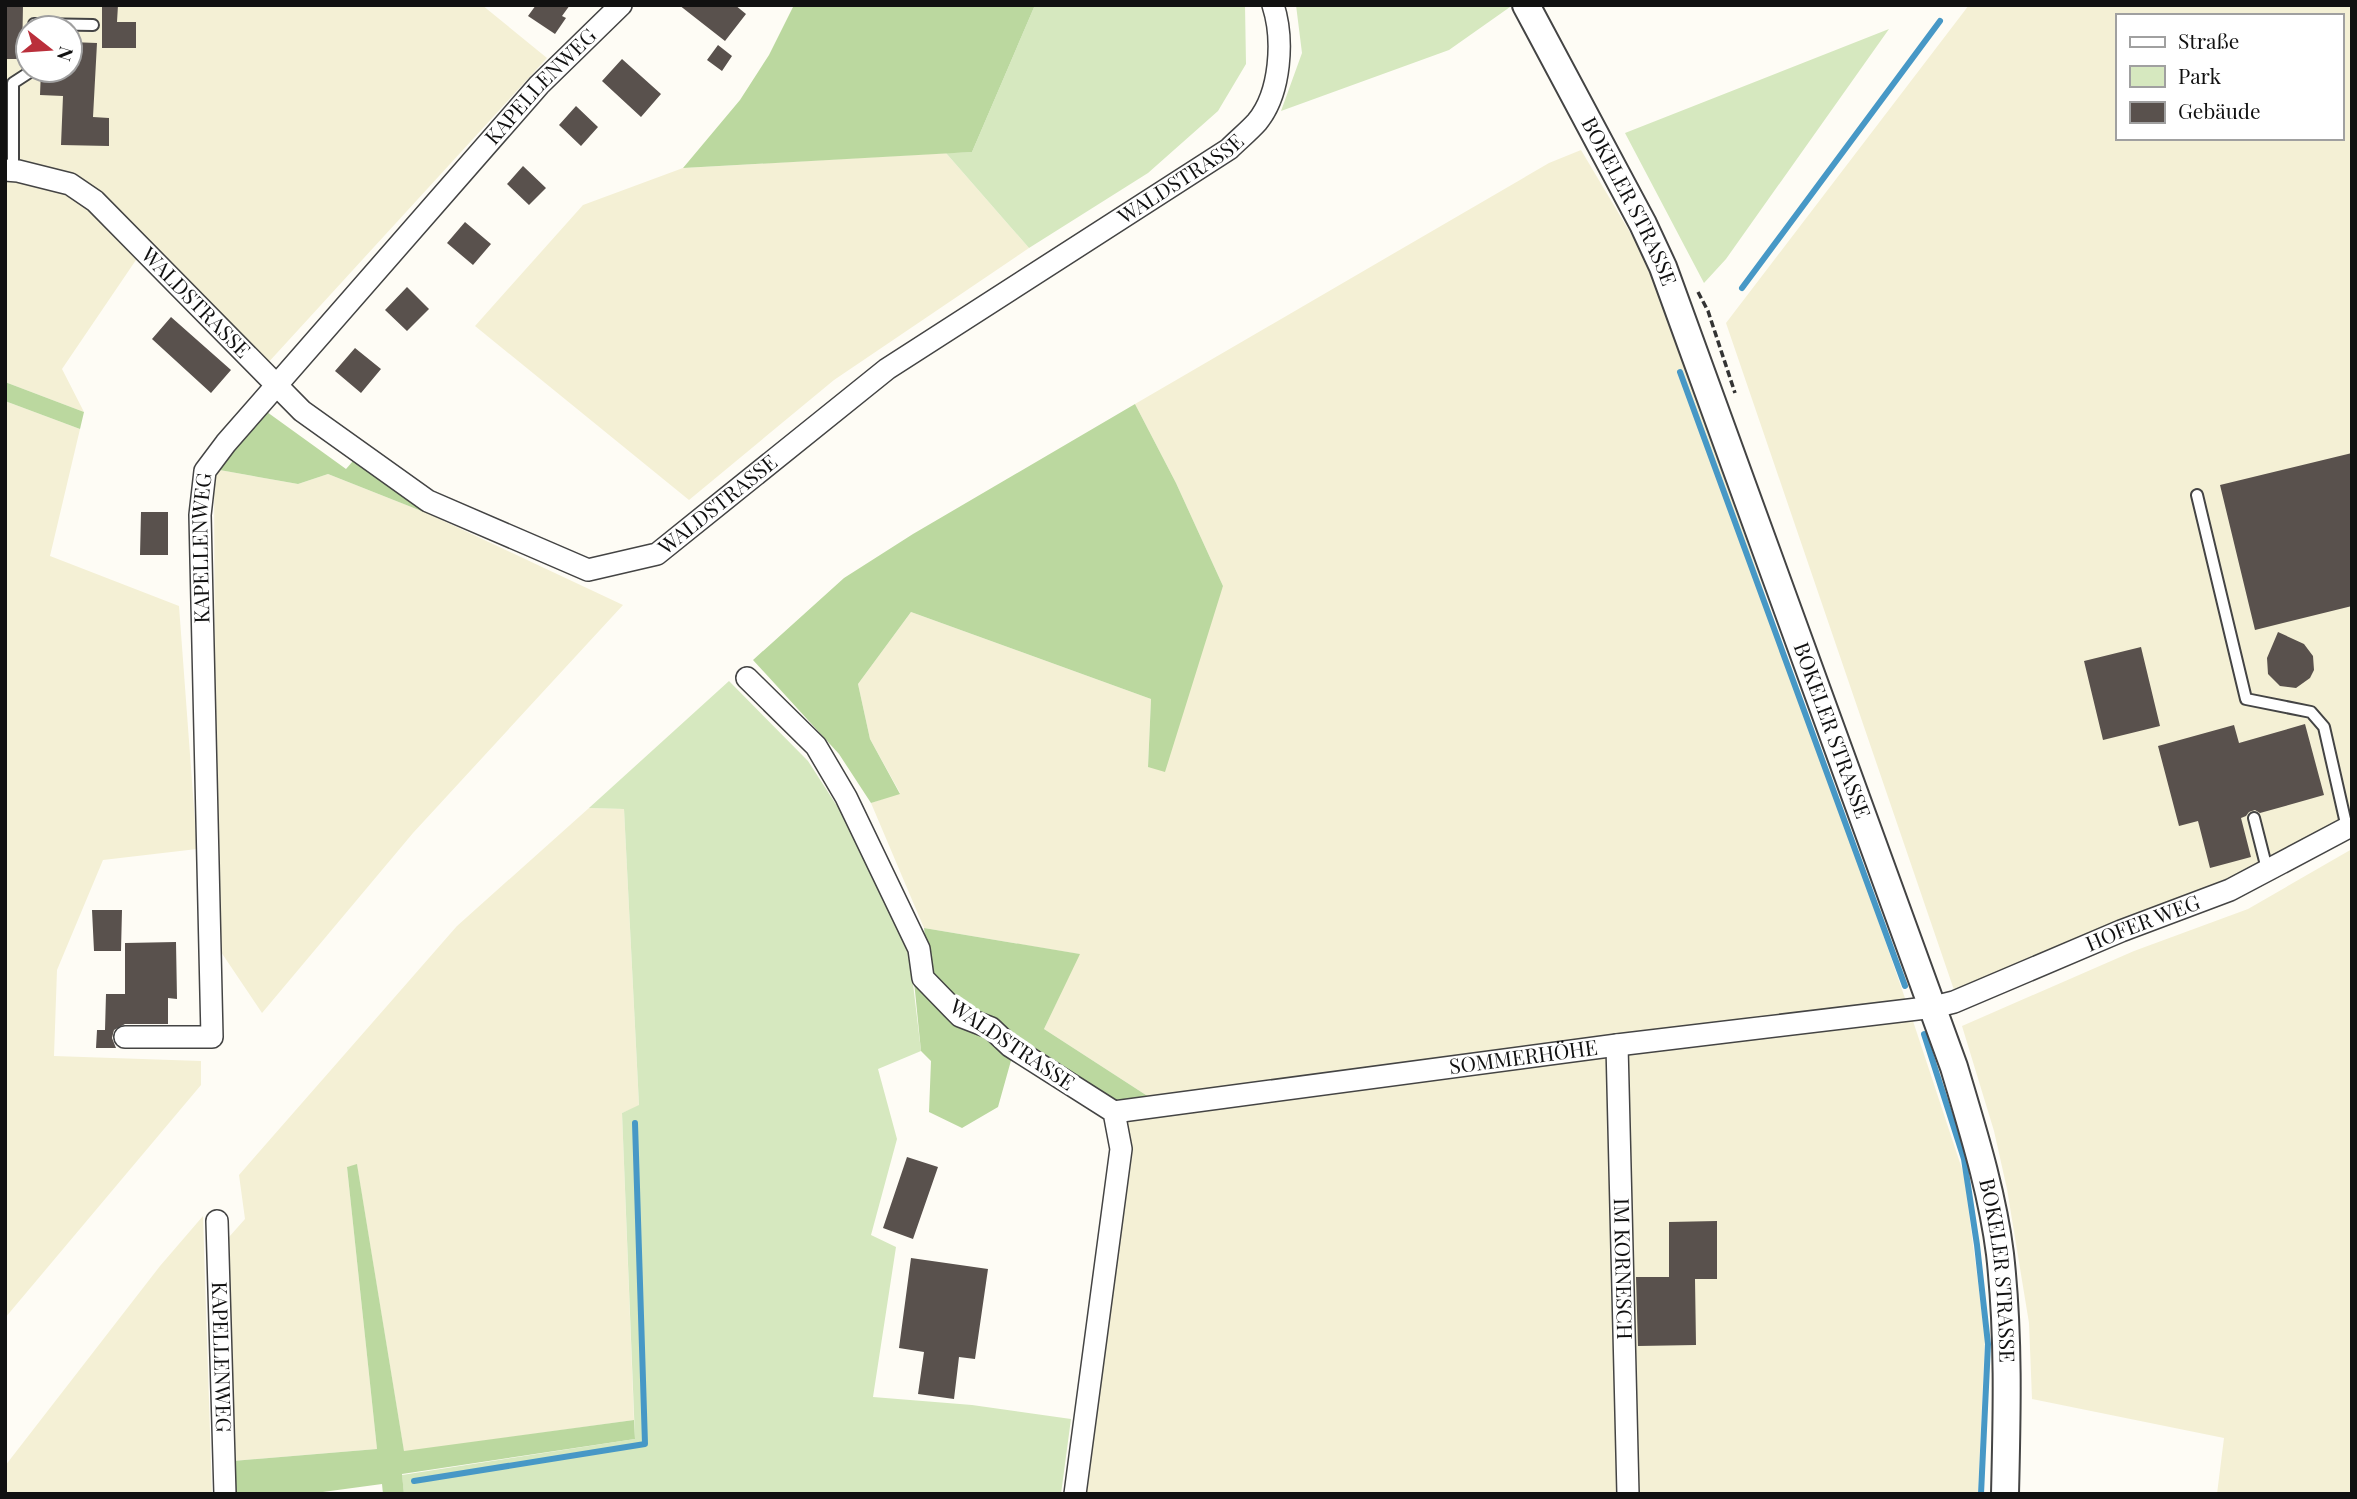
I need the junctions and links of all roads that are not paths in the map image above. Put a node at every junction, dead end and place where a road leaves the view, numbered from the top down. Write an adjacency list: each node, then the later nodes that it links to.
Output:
1 (621, 5): 8 (street, KAPELLENWEG)
2 (1273, 5): 8 (street, WALDSTRASSE)
3 (1526, 5): 14 (street, BOKELER STRASSE)
4 (84, 25): 5 (lane)
5 (93, 25)
6 (14, 82): 7 (lane)
7 (9, 170): 8 (street, WALDSTRASSE)
8 (275, 384): 15 (street, KAPELLENWEG)
9 (2197, 495): 12 (lane)
10 (747, 678): 17 (street, WALDSTRASSE)
11 (2254, 818): 13 (lane)
12 (2347, 828): 13 (street, HOFER WEG)
13 (2267, 869): 14 (street, HOFER WEG)
14 (1934, 1007): 16 (street, SOMMERHÖHE); 22 (street, BOKELER STRASSE)
15 (125, 1037)
16 (1617, 1045): 17 (street, SOMMERHÖHE); 21 (street, IM KORNESCH)
17 (1114, 1112): 20 (street)
18 (217, 1221): 19 (street, KAPELLENWEG)
19 (225, 1494)
20 (1075, 1494)
21 (1628, 1494)
22 (2005, 1494)

